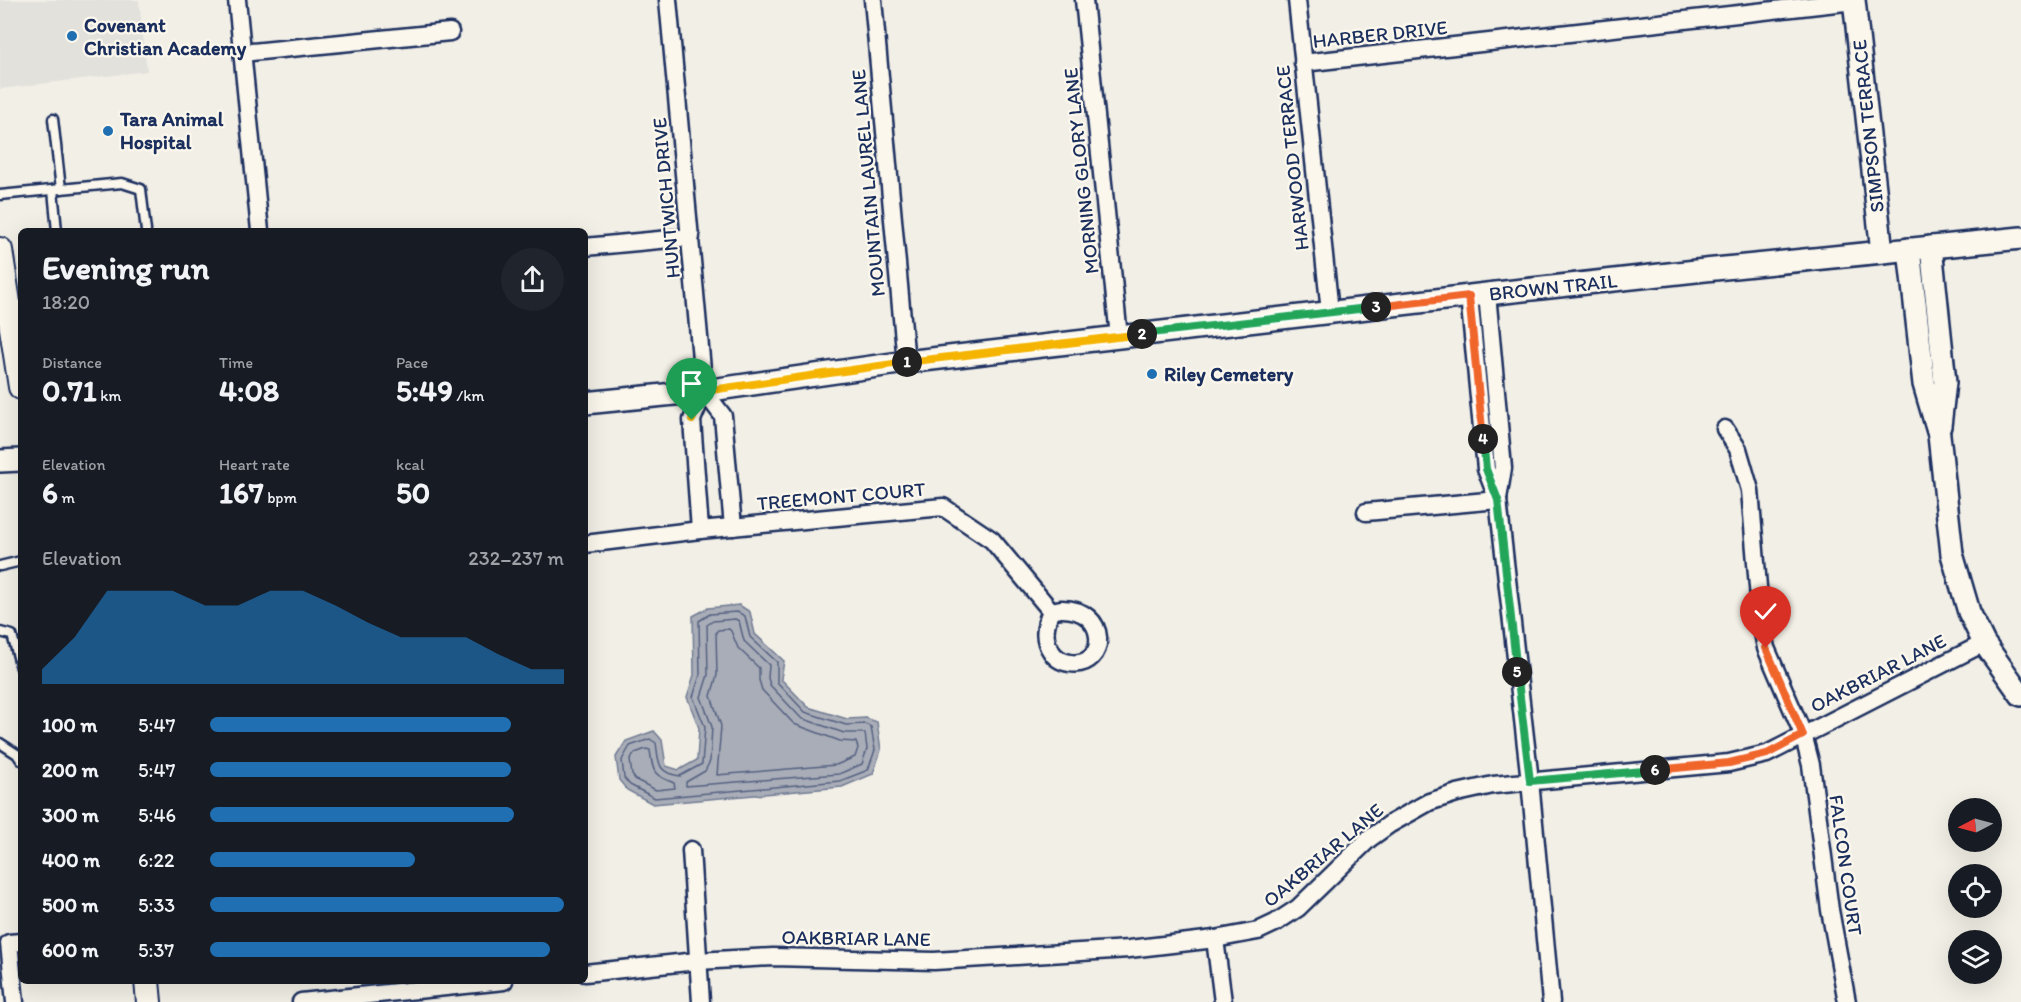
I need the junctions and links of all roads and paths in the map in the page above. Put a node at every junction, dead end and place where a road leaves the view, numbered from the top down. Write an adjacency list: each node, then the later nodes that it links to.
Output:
1 (237, 0): 8 (street)
2 (669, 0): 16 (street, HUNTWICH DRIVE)
3 (873, 0): 28 (street, MOUNTAIN LAUREL LANE)
4 (1084, 0): 26 (street, MORNING GLORY LANE)
5 (1297, 0): 9 (street, HARWOOD TERRACE)
6 (1854, 0): 9 (street, HARBER DRIVE); 22 (street, SIMPSON TERRACE)
7 (450, 32): 8 (street)
8 (242, 53): 15 (street)
9 (1303, 63): 24 (street, HARWOOD TERRACE)
10 (53, 119): 11 (lane)
11 (57, 189): 12 (lane); 13 (lane); 14 (lane)
12 (0, 195)
13 (57, 228)
14 (146, 228)
15 (260, 228)
16 (691, 237): 18 (street); 29 (street, HUNTWICH DRIVE)
17 (2021, 238): 19 (street, BROWN TRAIL)
18 (588, 247)
19 (1931, 247): 20 (street, BROWN TRAIL); 32 (street)
20 (1909, 249): 22 (street, BROWN TRAIL); 32 (street)
21 (0, 250): 25 (main road)
22 (1882, 252): 23 (street, BROWN TRAIL)
23 (1478, 295): 24 (street, BROWN TRAIL); 35 (street)
24 (1330, 312): 26 (street, BROWN TRAIL)
25 (16, 326): 27 (main road)
26 (1119, 337): 28 (street, BROWN TRAIL)
27 (18, 350)
28 (906, 362): 29 (street, BROWN TRAIL)
29 (704, 391): 30 (street, BROWN TRAIL); 37 (street); 38 (street)
30 (588, 404)
31 (1725, 429): 47 (street, FALCON COURT)
32 (1939, 435): 44 (street)
33 (18, 460): 34 (street)
34 (0, 461)
35 (1498, 500): 36 (street); 50 (street)
36 (1366, 512)
37 (733, 527): 38 (street, TREEMONT COURT); 42 (street, TREEMONT COURT)
38 (700, 530): 39 (street, TREEMONT COURT)
39 (588, 544)
40 (18, 562): 41 (lane)
41 (0, 566)
42 (1051, 611)
43 (0, 632): 45 (lane)
44 (1984, 643): 46 (street); 47 (street, OAKBRIAR LANE)
45 (18, 657)
46 (2021, 695)
47 (1803, 735): 50 (street, OAKBRIAR LANE); 65 (street, FALCON COURT)
48 (0, 743): 49 (lane)
49 (18, 753)
50 (1530, 781): 52 (street, OAKBRIAR LANE); 64 (street)
51 (691, 850): 54 (street)
52 (1215, 939): 54 (street, OAKBRIAR LANE); 63 (street)
53 (18, 942): 59 (street)
54 (697, 961): 55 (street, OAKBRIAR LANE); 62 (street)
55 (588, 973)
56 (147, 984): 60 (main road)
57 (490, 984): 58 (street)
58 (440, 995): 61 (street)
59 (15, 1002)
60 (149, 1002)
61 (301, 1002)
62 (701, 1002)
63 (1223, 1002)
64 (1551, 1002)
65 (1847, 1002)

